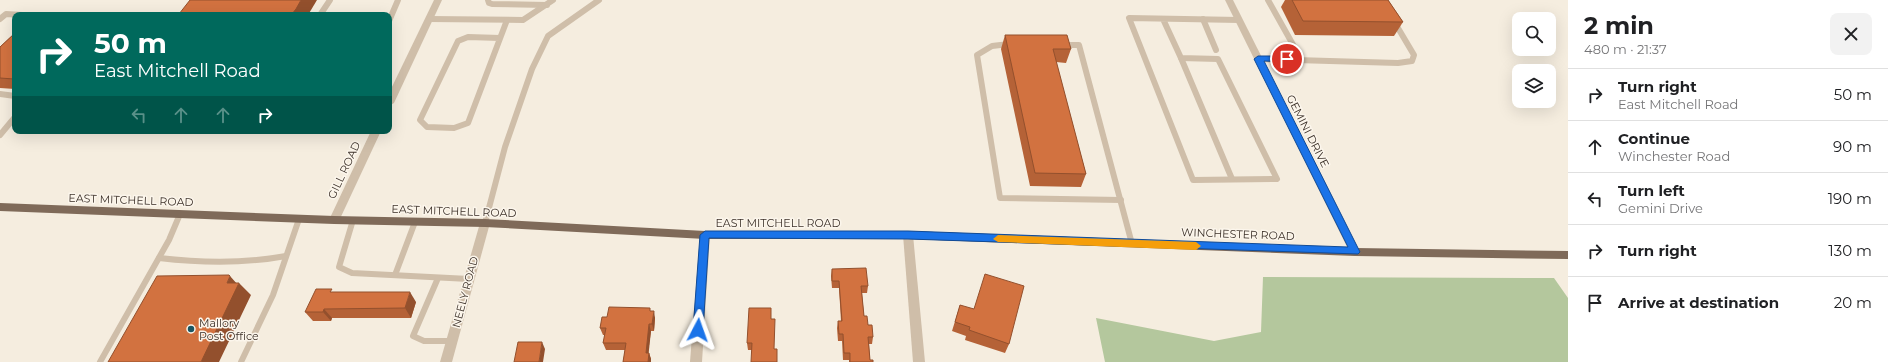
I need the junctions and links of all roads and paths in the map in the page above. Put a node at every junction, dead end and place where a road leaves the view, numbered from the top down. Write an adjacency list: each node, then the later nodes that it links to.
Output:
1 (330, 0): 10 (lane)
2 (398, 0): 12 (lane)
3 (438, 0): 15 (street)
4 (488, 0): 9 (lane)
5 (552, 0): 9 (lane)
6 (599, 0): 42 (lane)
7 (1229, 0): 19 (street, GEMINI DRIVE)
8 (1268, 0): 26 (lane)
9 (547, 5): 18 (lane)
10 (322, 12)
11 (12, 14): 14 (lane)
12 (392, 14)
13 (1390, 15): 26 (lane)
14 (0, 19)
15 (429, 19): 18 (lane); 29 (street)
16 (1163, 19): 17 (lane); 24 (lane); 34 (lane)
17 (1203, 19): 19 (lane); 23 (lane)
18 (507, 20): 20 (lane)
19 (1239, 20): 25 (street, GEMINI DRIVE)
20 (500, 38): 20 (lane)
21 (1016, 44): 35 (lane)
22 (1056, 45): 35 (lane)
23 (1216, 50)
24 (1181, 58): 34 (lane); 34 (lane)
25 (1258, 59): 26 (lane); 46 (street, GEMINI DRIVE)
26 (1301, 59)
27 (0, 94): 28 (lane)
28 (12, 96)
29 (392, 97)
30 (12, 120): 31 (lane)
31 (3, 128): 33 (lane)
32 (375, 134): 39 (street, GILL ROAD)
33 (0, 135)
34 (1232, 180)
35 (1121, 200): 45 (lane)
36 (0, 207): 37 (main road, EAST MITCHELL ROAD)
37 (180, 214): 38 (main road, EAST MITCHELL ROAD); 49 (lane)
38 (299, 219): 39 (main road, EAST MITCHELL ROAD); 48 (lane)
39 (334, 220): 40 (main road, EAST MITCHELL ROAD)
40 (353, 220): 41 (main road, EAST MITCHELL ROAD); 50 (lane)
41 (415, 222): 42 (main road, EAST MITCHELL ROAD); 50 (lane)
42 (484, 223): 43 (main road, EAST MITCHELL ROAD); 52 (street, NEELY ROAD)
43 (705, 235): 44 (main road, EAST MITCHELL ROAD); 57 (street)
44 (908, 235): 45 (main road, WINCHESTER ROAD); 58 (street)
45 (1132, 244): 46 (main road, WINCHESTER ROAD)
46 (1355, 252): 47 (main road, WINCHESTER ROAD)
47 (1568, 255)
48 (286, 256): 49 (lane); 55 (lane)
49 (159, 258): 54 (lane)
50 (395, 275): 51 (lane)
51 (438, 278): 52 (lane); 53 (lane)
52 (469, 279): 53 (street, NEELY ROAD)
53 (452, 341): 56 (street, NEELY ROAD)
54 (100, 362)
55 (241, 362)
56 (446, 362)
57 (696, 362)
58 (919, 362)

